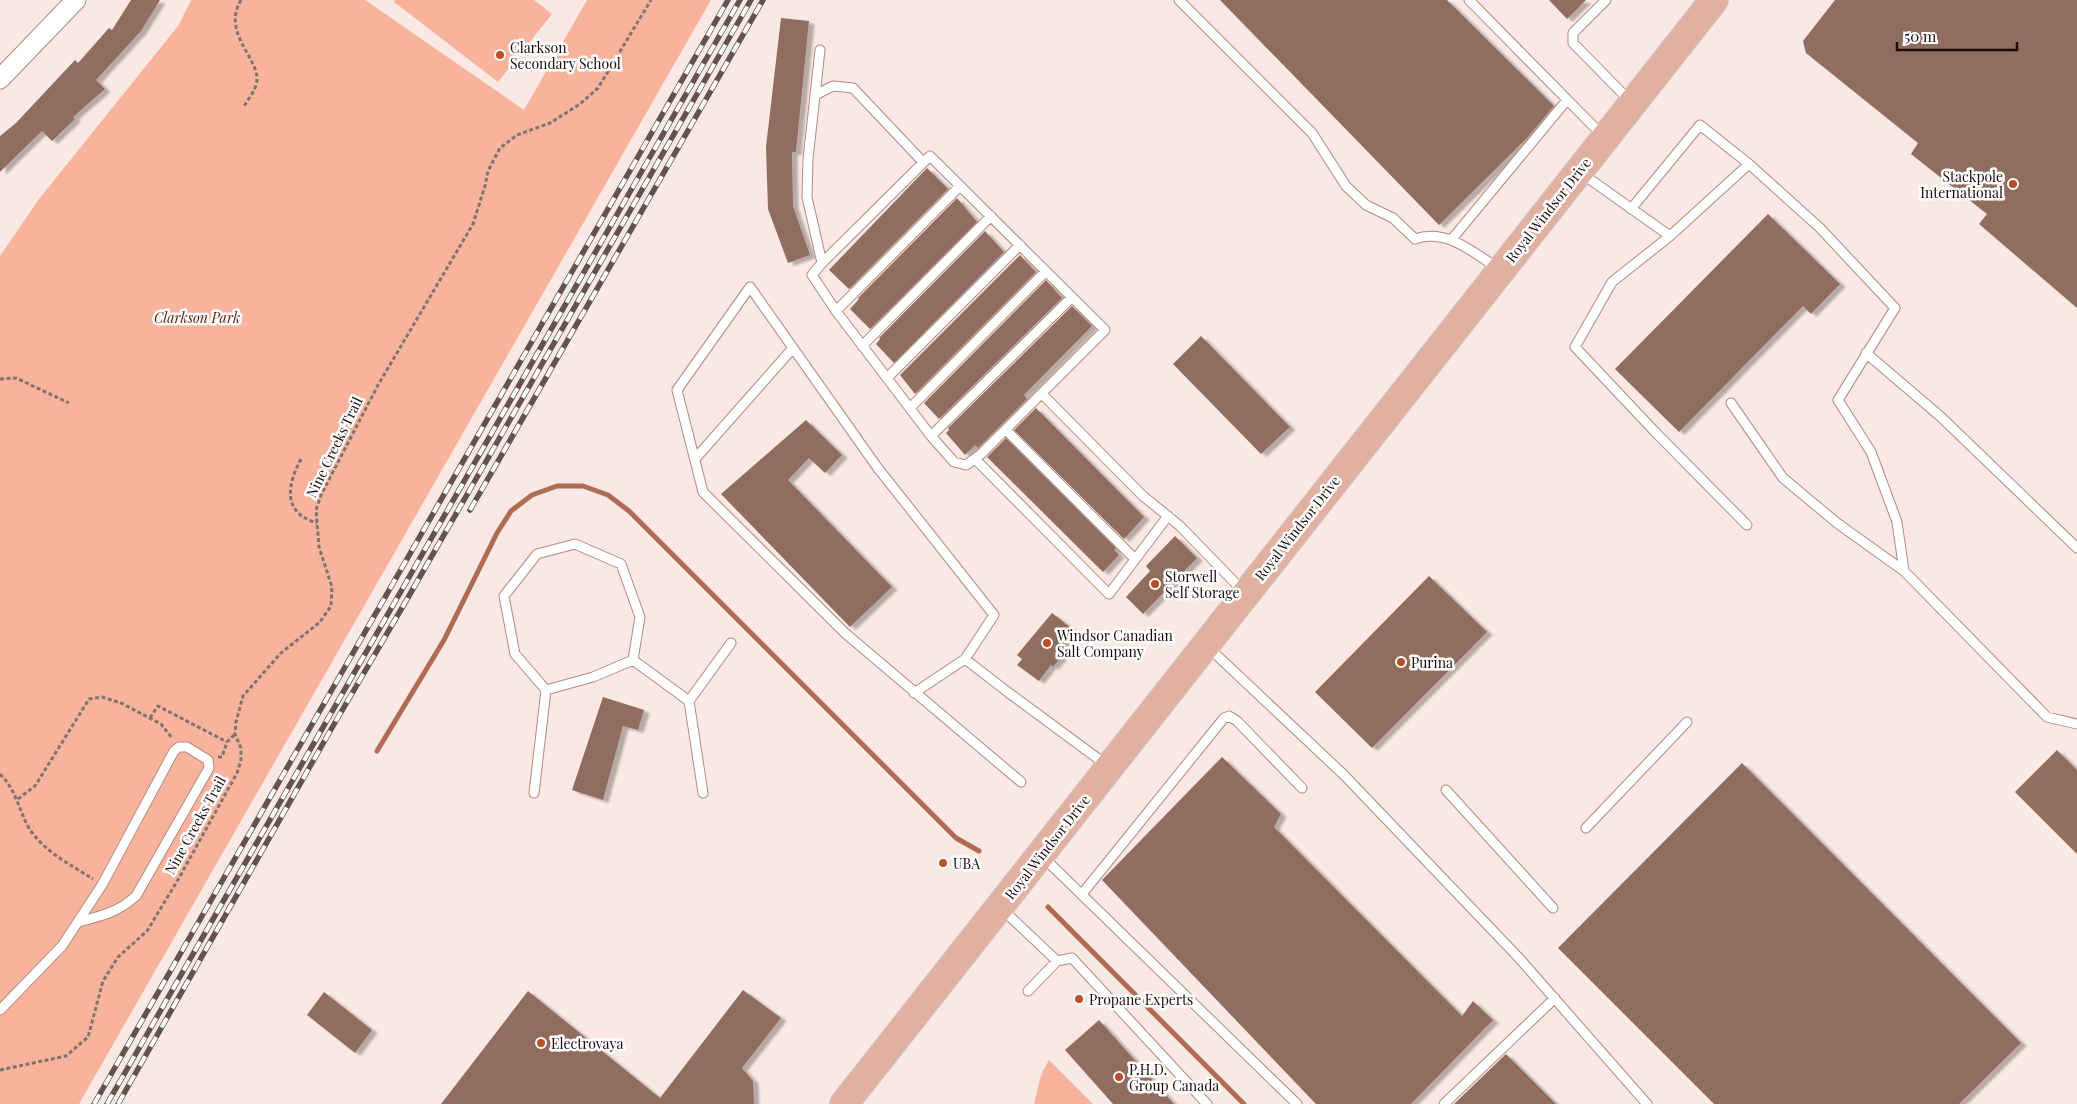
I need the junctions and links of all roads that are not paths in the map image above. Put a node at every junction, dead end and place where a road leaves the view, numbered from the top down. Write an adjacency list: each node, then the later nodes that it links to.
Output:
1 (76, 0): 7 (street)
2 (1179, 0): 19 (lane)
3 (1469, 0): 9 (lane)
4 (1606, 0): 10 (lane)
5 (1714, 0): 10 (main road, Royal Windsor Drive)
6 (820, 50): 8 (lane)
7 (0, 79)
8 (815, 95): 12 (lane); 21 (lane)
9 (1567, 100): 11 (lane); 19 (lane)
10 (1632, 103): 11 (main road, Royal Windsor Drive)
11 (1605, 138): 14 (main road, Royal Windsor Drive)
12 (923, 162): 15 (lane); 21 (lane)
13 (1749, 164): 16 (lane); 18 (lane); 28 (lane)
14 (1579, 171): 16 (lane); 22 (main road, Royal Windsor Drive)
15 (960, 186): 17 (lane); 25 (lane)
16 (1631, 209): 18 (lane)
17 (991, 216): 20 (lane); 26 (lane)
18 (1670, 236): 38 (lane)
19 (1452, 239): 22 (lane)
20 (1020, 245): 23 (lane); 29 (lane)
21 (822, 263): 25 (lane)
22 (1501, 270): 42 (main road, Royal Windsor Drive)
23 (1046, 271): 24 (lane); 32 (lane)
24 (1072, 297): 30 (lane); 34 (lane)
25 (836, 311): 26 (lane)
26 (862, 346): 29 (lane)
27 (793, 348): 35 (lane); 35 (lane); 45 (lane)
28 (1866, 353): 39 (lane); 41 (lane)
29 (887, 378): 32 (lane)
30 (1042, 394): 33 (lane); 37 (lane)
31 (1730, 403): 41 (lane)
32 (910, 408): 34 (lane)
33 (1006, 430): 36 (lane); 40 (lane)
34 (931, 436): 36 (lane)
35 (695, 459): 48 (lane)
36 (975, 459): 40 (lane)
37 (1168, 516): 40 (lane); 42 (lane)
38 (1747, 525)
39 (2077, 548)
40 (1135, 559)
41 (1904, 571): 51 (lane)
42 (1246, 594): 44 (main road, Royal Windsor Drive)
43 (731, 643): 49 (lane)
44 (1206, 645): 52 (main road, Royal Windsor Drive); 66 (lane)
45 (965, 659): 48 (lane); 52 (lane)
46 (633, 660): 47 (lane); 47 (lane); 49 (lane)
47 (546, 690): 56 (lane)
48 (914, 693): 53 (lane)
49 (689, 701): 57 (lane)
50 (1687, 722): 58 (lane)
51 (2077, 724)
52 (1110, 767): 59 (main road, Royal Windsor Drive)
53 (1021, 782)
54 (1302, 788): 60 (lane)
55 (1446, 790): 62 (lane)
56 (534, 793)
57 (704, 793)
58 (1586, 828)
59 (1041, 855): 60 (lane); 61 (main road, Royal Windsor Drive)
60 (1082, 894): 70 (lane)
61 (999, 907): 64 (lane); 68 (main road, Royal Windsor Drive)
62 (1552, 908)
63 (78, 922): 63 (lane); 67 (lane)
64 (1057, 961): 65 (lane); 69 (lane)
65 (1028, 991)
66 (1555, 998): 71 (lane); 72 (lane)
67 (0, 1010)
68 (844, 1104)
69 (1207, 1104)
70 (1296, 1104)
71 (1444, 1104)
72 (1647, 1104)

